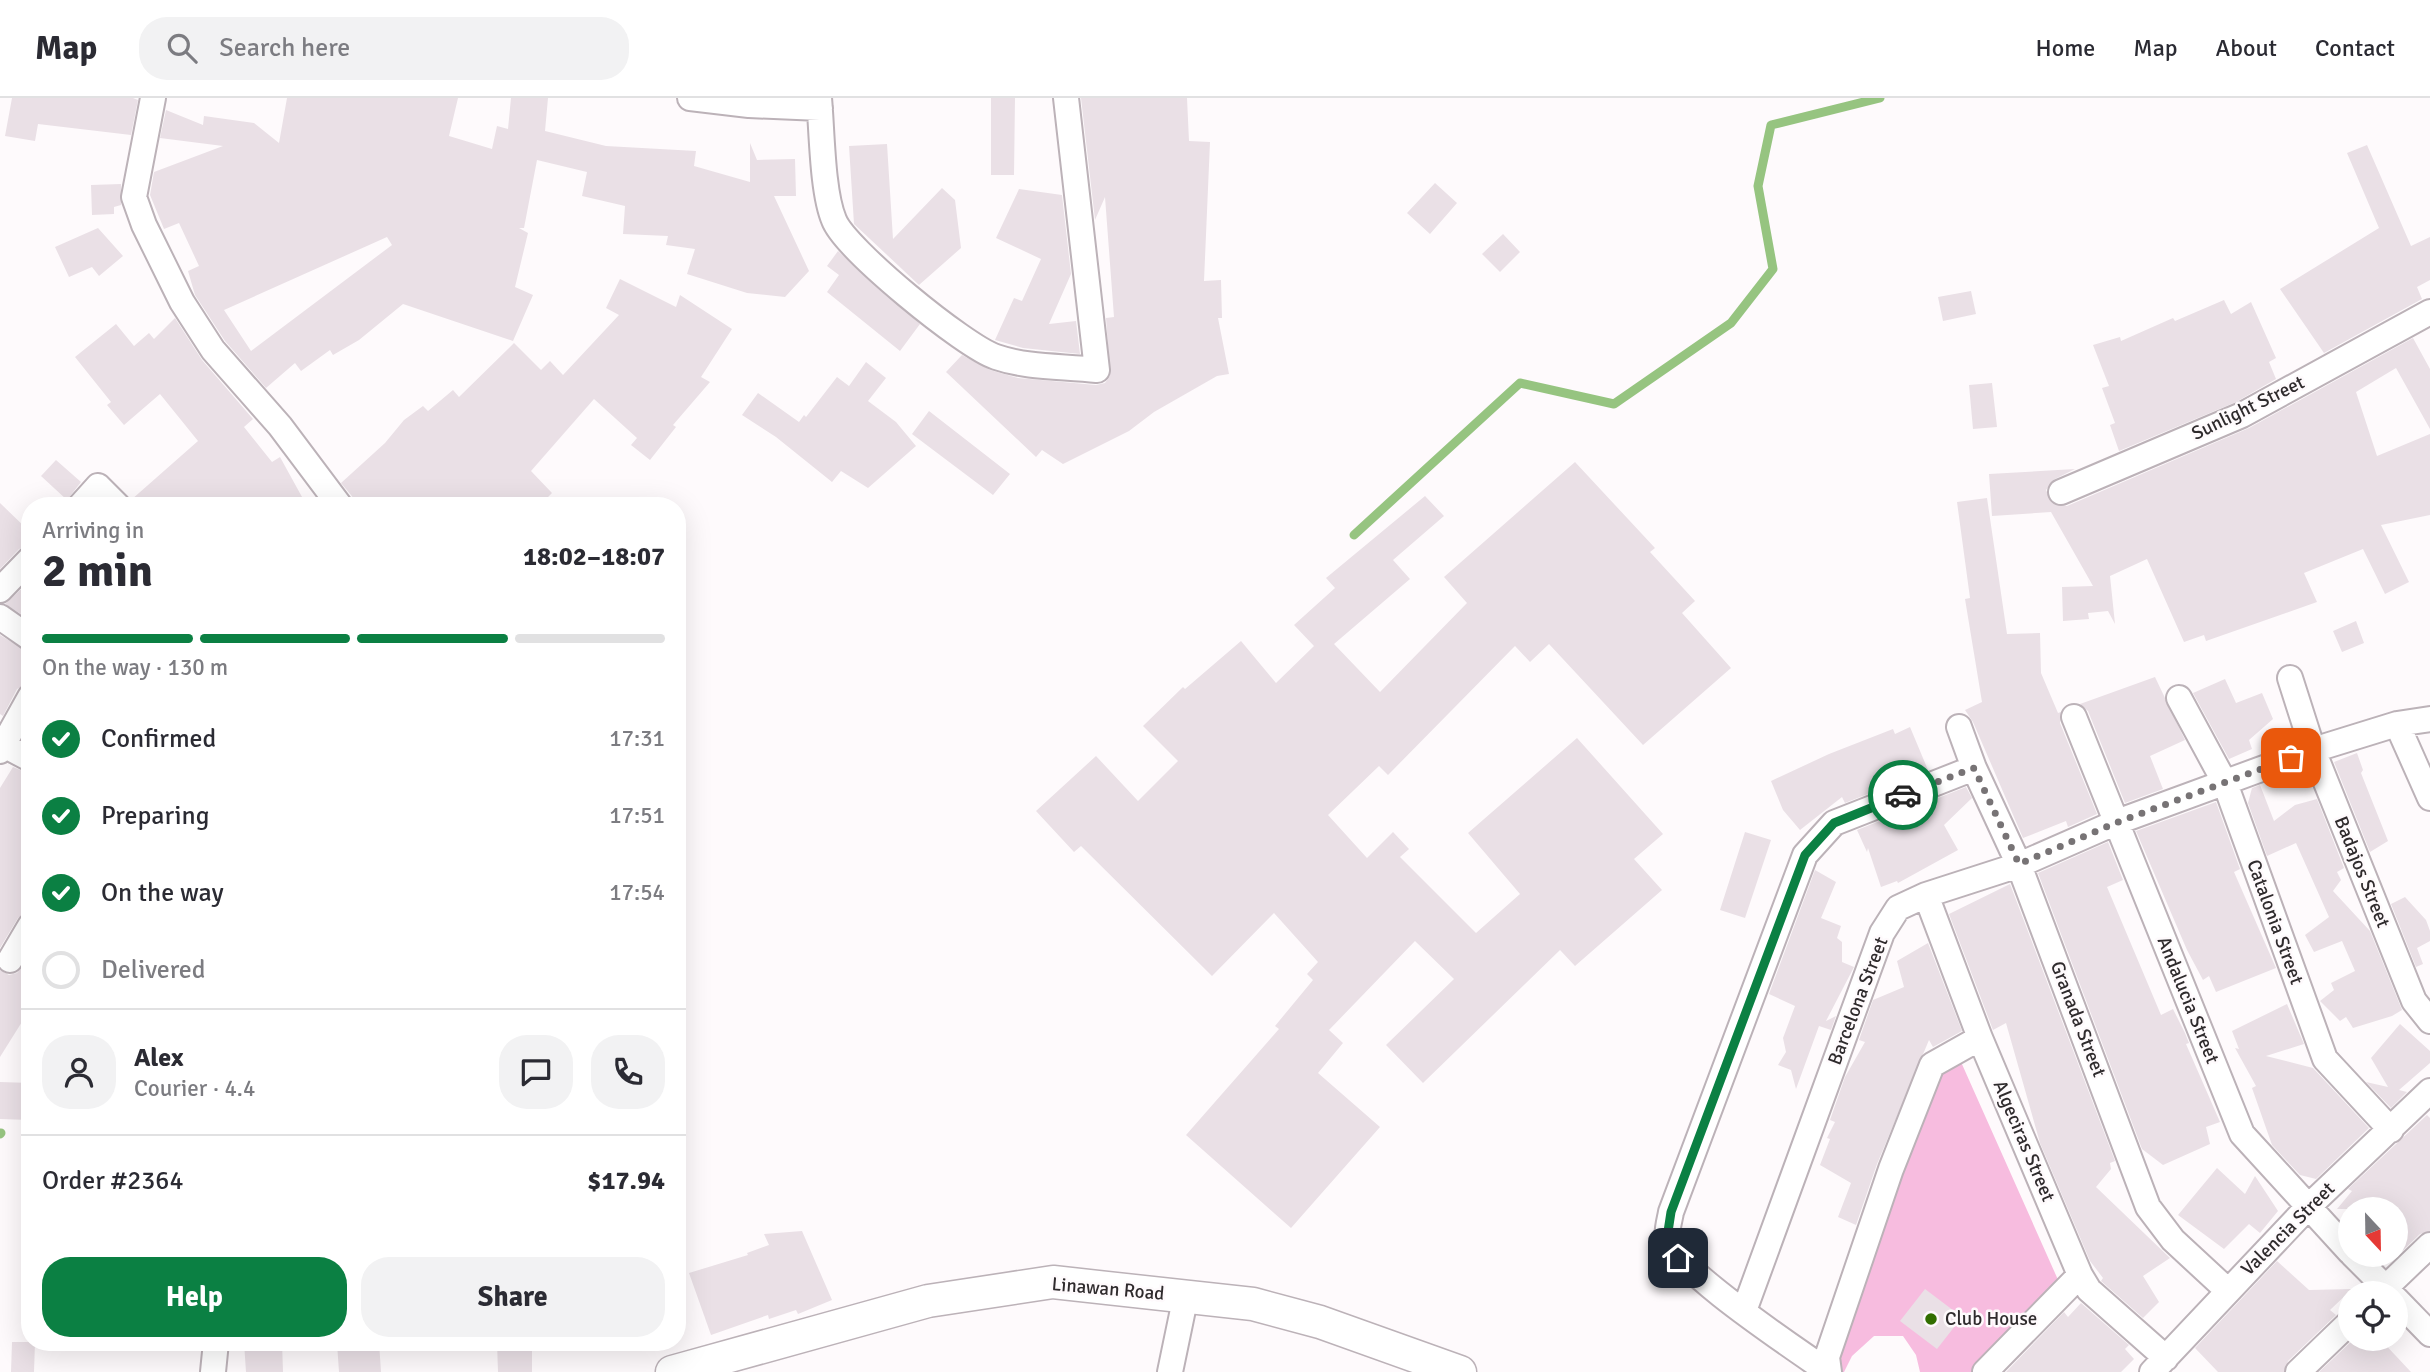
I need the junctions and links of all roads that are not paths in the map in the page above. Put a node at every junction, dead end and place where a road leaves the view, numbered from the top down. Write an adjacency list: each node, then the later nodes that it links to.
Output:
1 (153, 98): 9 (street)
2 (690, 98): 4 (street)
3 (1066, 98): 4 (street)
4 (819, 103)
5 (2430, 312): 6 (street, Sunlight Street)
6 (2061, 492)
7 (88, 497): 8 (street)
8 (110, 497)
9 (333, 497)
10 (21, 568): 11 (street)
11 (0, 590)
12 (0, 618): 13 (street)
13 (21, 632)
14 (2290, 678): 22 (street, Badajos Street)
15 (2179, 698): 25 (street, Catalonia Street)
16 (21, 712): 21 (street)
17 (2074, 717): 27 (street, Andalucia Street)
18 (2430, 719): 19 (street, Barcelona Street)
19 (2397, 724): 22 (street, Barcelona Street); 26 (street)
20 (1959, 727): 24 (street, Granada Street)
21 (1, 746): 23 (street)
22 (2313, 750): 25 (street, Barcelona Street); 32 (street, Badajos Street)
23 (21, 755)
24 (1974, 768): 28 (street, Granada Street); 45 (street)
25 (2225, 783): 27 (street, Barcelona Street); 35 (street, Catalonia Street)
26 (2430, 798)
27 (2118, 822): 28 (street, Barcelona Street); 36 (street, Andalucia Street)
28 (2019, 864): 29 (street, Barcelona Street); 43 (street, Granada Street)
29 (1926, 895): 33 (street, Algeciras Street); 45 (street, Barcelona Street)
30 (21, 945): 31 (street)
31 (13, 961)
32 (2430, 1021)
33 (1980, 1038): 40 (street, Algeciras Street); 55 (street)
34 (2430, 1091): 35 (street, Valencia Street)
35 (2391, 1130): 36 (street, Valencia Street)
36 (2307, 1208): 37 (street, Andalucia Street); 43 (street, Valencia Street)
37 (2338, 1239)
38 (2430, 1245): 42 (street)
39 (2365, 1267): 41 (street, Andalucia Street)
40 (2080, 1275): 50 (street, Algeciras Street); 56 (street)
41 (2377, 1281)
42 (2398, 1281)
43 (2227, 1290): 50 (street, Valencia Street)
44 (1186, 1295): 52 (street, Linawan Road); 53 (street); 54 (street, Linawan Road)
45 (1744, 1311): 55 (street)
46 (2408, 1313): 48 (street, Andalucia Street)
47 (2338, 1334): 57 (street)
48 (2430, 1334)
49 (215, 1351): 51 (street)
50 (2159, 1365)
51 (213, 1372)
52 (672, 1372)
53 (1170, 1372)
54 (1460, 1372)
55 (1829, 1372)
56 (1985, 1372)
57 (2298, 1372)

